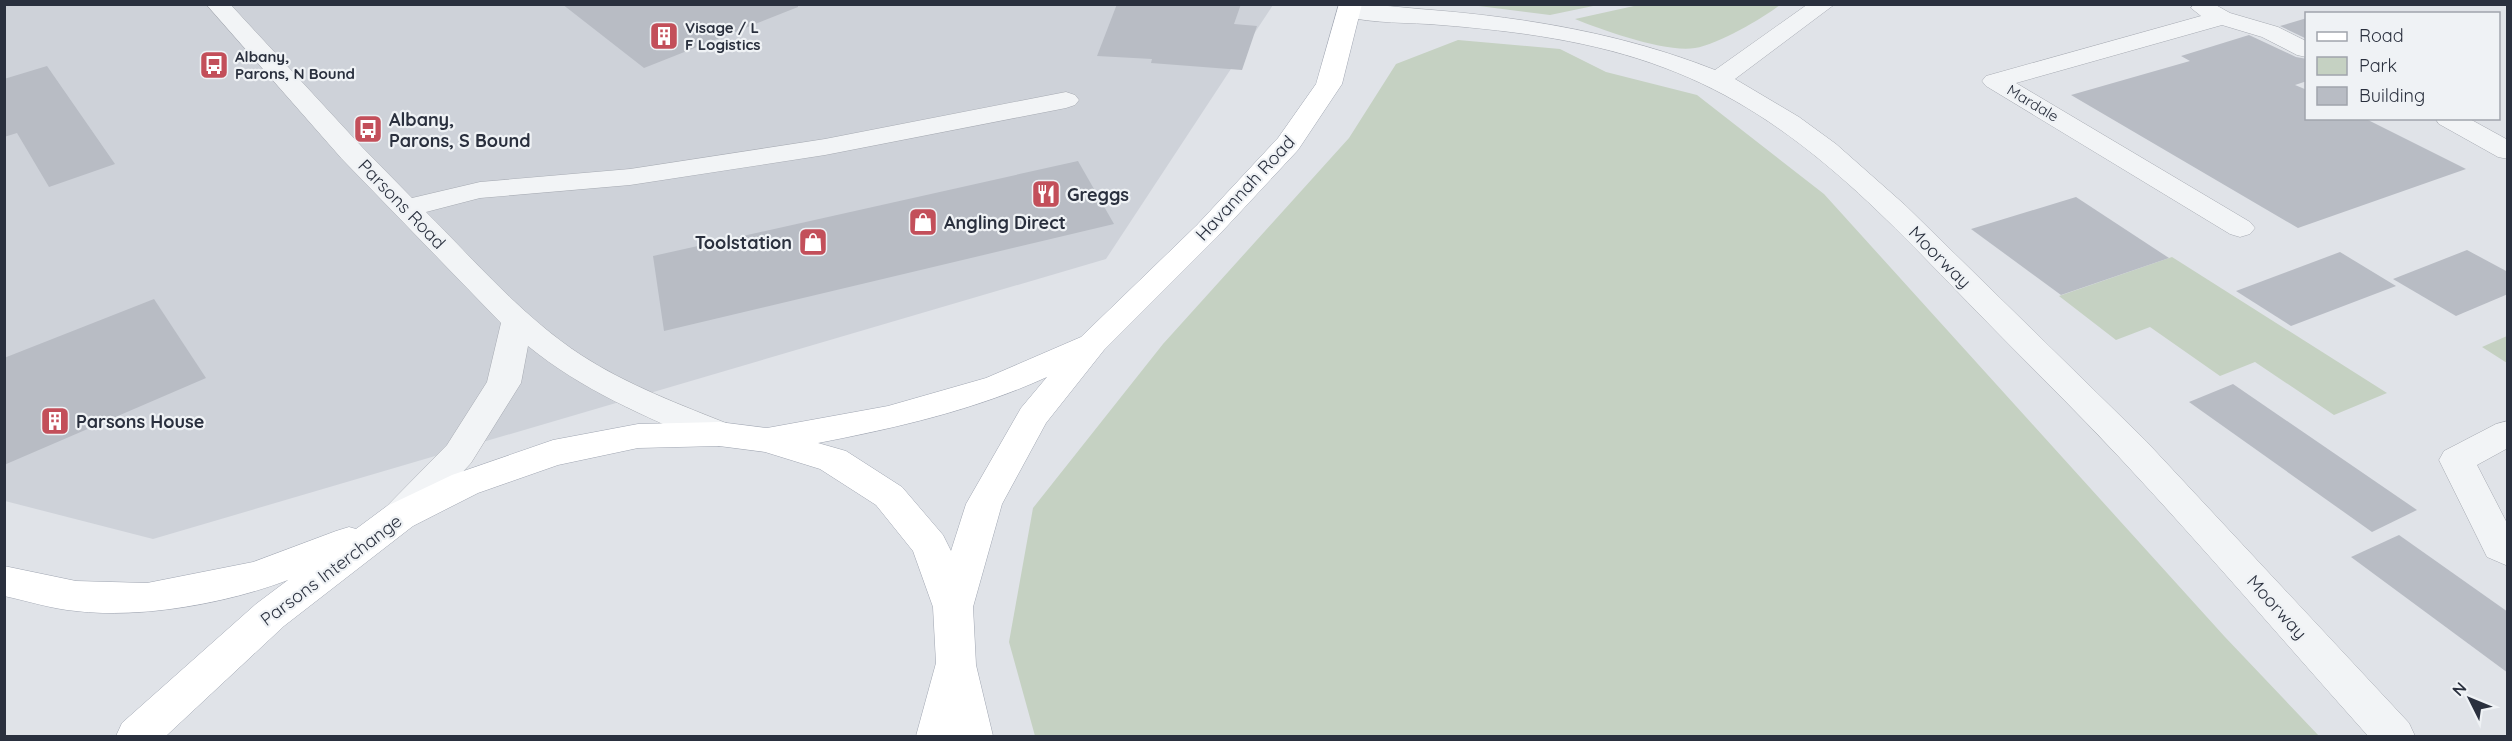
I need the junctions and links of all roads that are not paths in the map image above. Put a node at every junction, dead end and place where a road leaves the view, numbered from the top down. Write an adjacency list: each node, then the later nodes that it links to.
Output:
1 (217, 4): 11 (street, Parsons Road)
2 (1824, 4): 7 (street)
3 (2197, 4): 5 (street)
4 (1351, 8): 7 (street, Moorway); 14 (main road, Havannah Road)
5 (2222, 18): 6 (street); 12 (street, Mardale)
6 (2305, 49)
7 (1717, 80): 26 (street, Moorway)
8 (1066, 100): 11 (street)
9 (2452, 120): 10 (street)
10 (2508, 151)
11 (406, 208): 13 (street, Parsons Road)
12 (2240, 228)
13 (517, 321): 16 (street, Parsons Road); 18 (street)
14 (1093, 343): 17 (main road, Havannah Road); 21 (main road, Havannah Road)
15 (2508, 432): 19 (street)
16 (719, 434): 17 (main road, Parsons Interchange); 18 (main road, Parsons Interchange)
17 (766, 440): 21 (main road, Parsons Interchange)
18 (390, 523): 20 (main road); 23 (main road, Parsons Interchange)
19 (2508, 552)
20 (4, 581)
21 (953, 607): 22 (main road, Parsons Interchange)
22 (956, 663): 24 (main road, Parsons Interchange); 25 (main road)
23 (137, 736)
24 (937, 736)
25 (972, 736)
26 (2394, 736)

